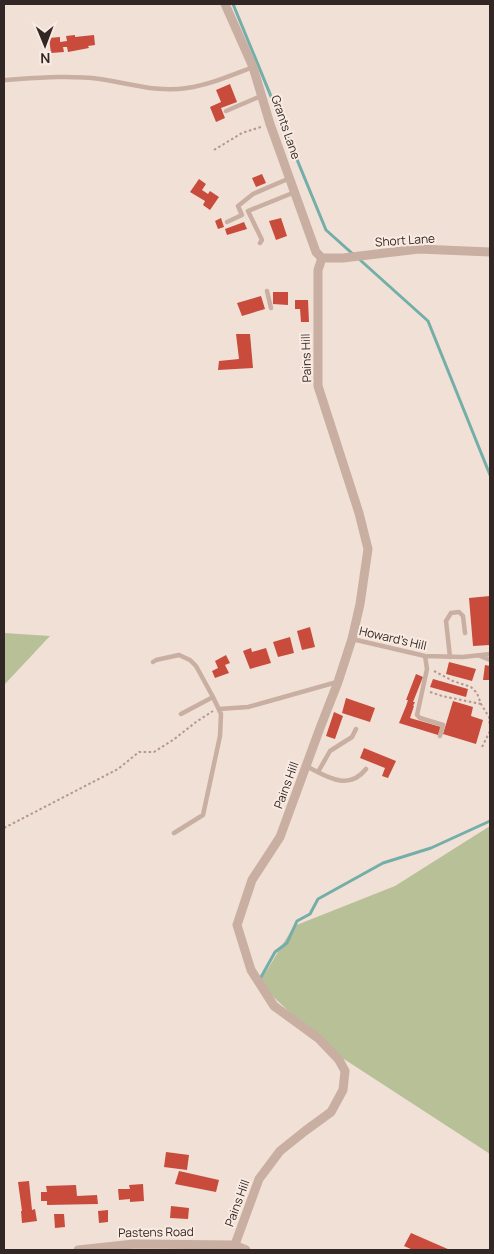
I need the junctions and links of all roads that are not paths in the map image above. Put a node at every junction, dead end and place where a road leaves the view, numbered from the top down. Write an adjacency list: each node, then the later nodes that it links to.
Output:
1 (225, 4): 2 (street, Grants Lane)
2 (253, 67): 3 (lane); 4 (street, Grants Lane)
3 (4, 80)
4 (262, 96): 5 (lane); 6 (street, Grants Lane)
5 (226, 111)
6 (290, 178): 7 (street, Grants Lane); 8 (lane)
7 (295, 192): 9 (lane); 11 (street, Grants Lane)
8 (227, 222)
9 (260, 243)
10 (490, 252): 11 (street, Short Lane)
11 (322, 258): 15 (street, Pains Hill)
12 (266, 291): 13 (lane)
13 (271, 308)
14 (465, 633): 19 (lane)
15 (352, 639): 17 (lane, Howard's Hill); 22 (street, Pains Hill)
16 (490, 654): 18 (lane, Howard's Hill)
17 (425, 656): 19 (lane, Howard's Hill); 27 (lane)
18 (477, 656): 19 (lane, Howard's Hill); 20 (lane)
19 (450, 657)
20 (490, 660)
21 (153, 662): 23 (lane)
22 (338, 682): 24 (lane); 28 (street, Pains Hill)
23 (213, 697): 24 (lane); 25 (lane)
24 (219, 709): 31 (lane)
25 (181, 714)
26 (356, 729): 30 (lane)
27 (440, 736)
28 (306, 766): 30 (lane); 32 (street, Pains Hill)
29 (366, 769): 30 (lane)
30 (318, 772)
31 (174, 834)
32 (234, 1248): 33 (street, Pastens Road); 34 (street, Pains Hill)
33 (78, 1250)
34 (246, 1250)

